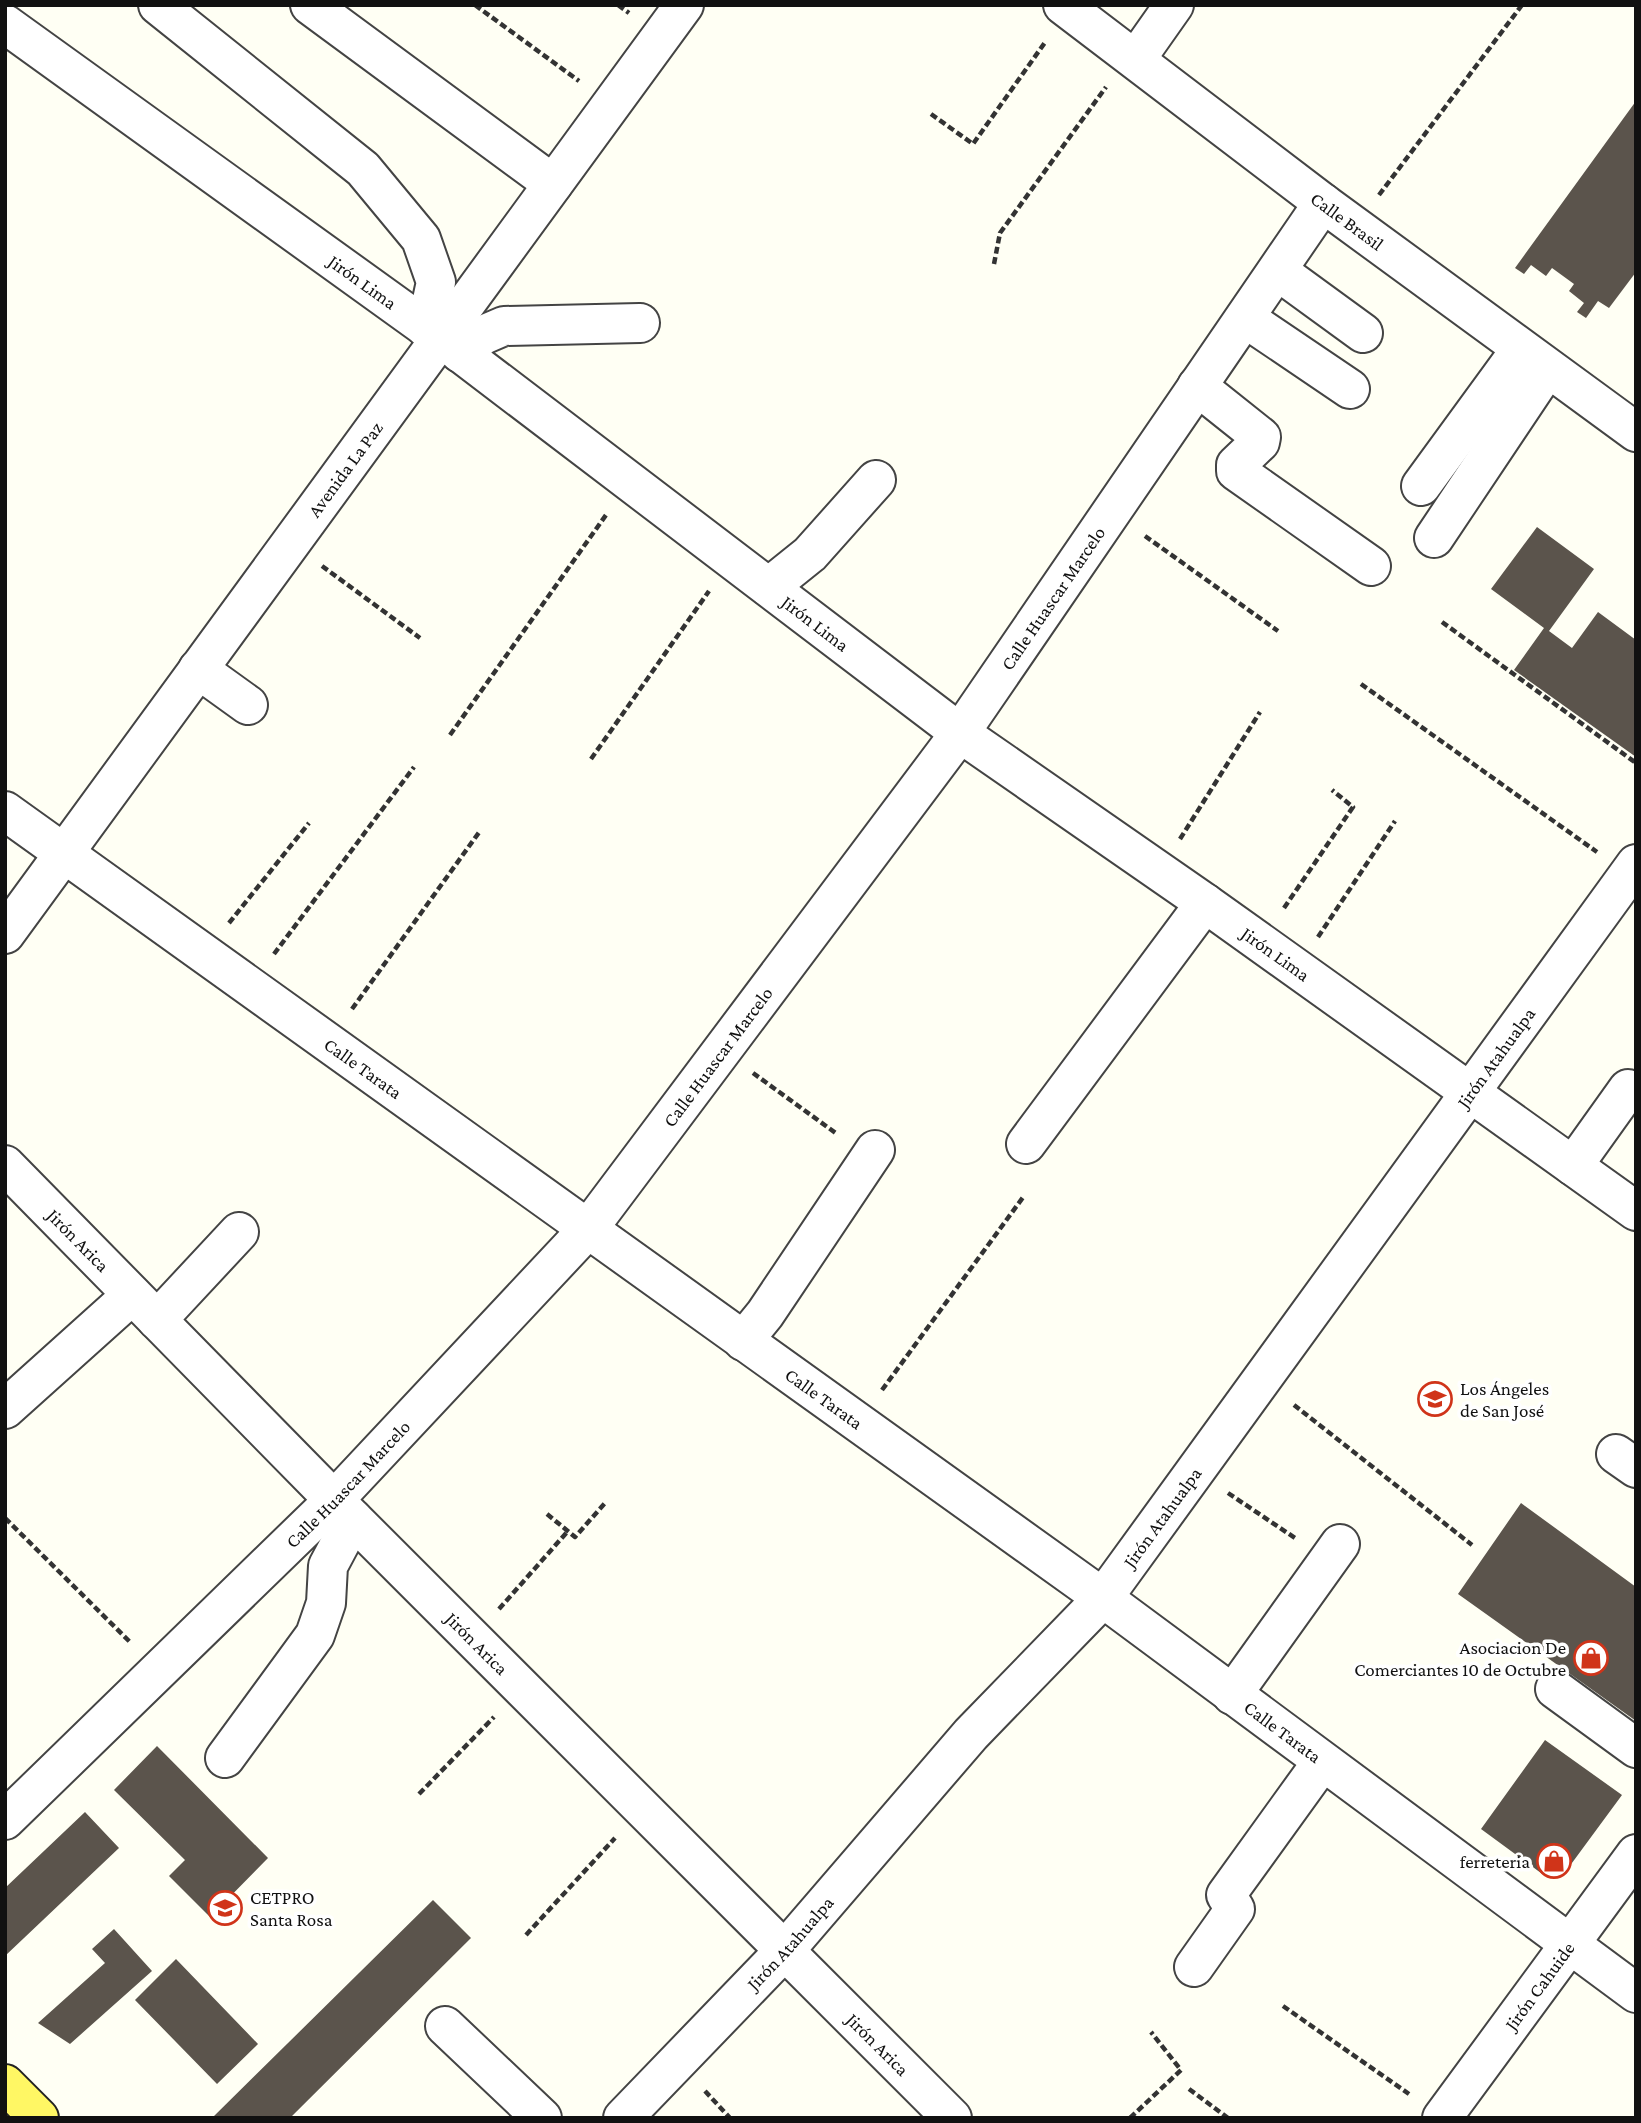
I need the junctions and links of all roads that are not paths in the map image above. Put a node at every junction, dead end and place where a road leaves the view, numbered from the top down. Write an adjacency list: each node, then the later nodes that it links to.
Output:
1 (158, 5): 14 (street)
2 (310, 5): 8 (street)
3 (684, 5): 8 (street, Avenida La Paz)
4 (1174, 5): 7 (street)
5 (1065, 7): 7 (street, Calle Brasil)
6 (5, 24): 14 (street, Jirón Lima)
7 (1133, 57): 9 (street, Calle Brasil)
8 (554, 184): 14 (street, Avenida La Paz)
9 (1338, 214): 10 (street, Calle Huascar Marcelo); 15 (street, Calle Brasil)
10 (1278, 271): 11 (street, Calle Huascar Marcelo); 13 (street)
11 (1245, 318): 16 (street, Calle Huascar Marcelo); 17 (street)
12 (640, 323): 14 (street)
13 (1363, 333)
14 (442, 340): 23 (street, Jirón Lima); 24 (street, Avenida La Paz)
15 (1534, 359): 18 (street, Calle Brasil); 20 (street); 21 (street)
16 (1197, 386): 22 (street); 26 (street, Calle Huascar Marcelo)
17 (1350, 389)
18 (1636, 432)
19 (876, 480): 23 (street)
20 (1421, 486)
21 (1434, 538)
22 (1371, 566)
23 (769, 587): 26 (street, Jirón Lima)
24 (198, 669): 25 (street); 28 (street, Avenida La Paz)
25 (248, 705)
26 (960, 733): 30 (street, Jirón Lima); 39 (street, Calle Huascar Marcelo)
27 (5, 811): 28 (street, Calle Tarata)
28 (64, 853): 31 (street, Avenida La Paz); 39 (street, Calle Tarata)
29 (1632, 869): 33 (street, Jirón Atahualpa)
30 (1205, 903): 33 (street, Jirón Lima); 34 (street)
31 (5, 934)
32 (1628, 1088): 36 (street)
33 (1470, 1091): 36 (street, Jirón Lima); 46 (street, Jirón Atahualpa)
34 (1026, 1144)
35 (875, 1150): 42 (street)
36 (1573, 1166): 38 (street, Jirón Lima)
37 (6, 1167): 41 (street, Jirón Arica)
38 (1636, 1211)
39 (588, 1229): 42 (street, Calle Tarata); 44 (street, Calle Huascar Marcelo)
40 (239, 1232): 41 (street)
41 (145, 1307): 43 (street); 44 (street, Jirón Arica)
42 (743, 1341): 46 (street, Calle Tarata)
43 (5, 1409)
44 (343, 1509): 50 (street); 52 (street, Calle Huascar Marcelo); 55 (street, Jirón Arica)
45 (1340, 1544): 48 (street)
46 (1103, 1598): 48 (street, Calle Tarata); 55 (street, Jirón Atahualpa)
47 (1555, 1689): 49 (street)
48 (1232, 1695): 51 (street, Calle Tarata)
49 (1636, 1748)
50 (225, 1758)
51 (1322, 1762): 54 (street, Calle Tarata); 56 (street)
52 (5, 1820)
53 (1636, 1854): 54 (street, Jirón Cahuide)
54 (1569, 1946): 57 (street, Calle Tarata); 60 (street, Jirón Cahuide)
55 (786, 1949): 63 (street, Jirón Atahualpa); 64 (street, Jirón Arica)
56 (1194, 1966)
57 (1636, 1993)
58 (445, 2026): 62 (street)
59 (5, 2084): 61 (main road)
60 (1443, 2117)
61 (39, 2118)
62 (542, 2118)
63 (623, 2118)
64 (952, 2118)

